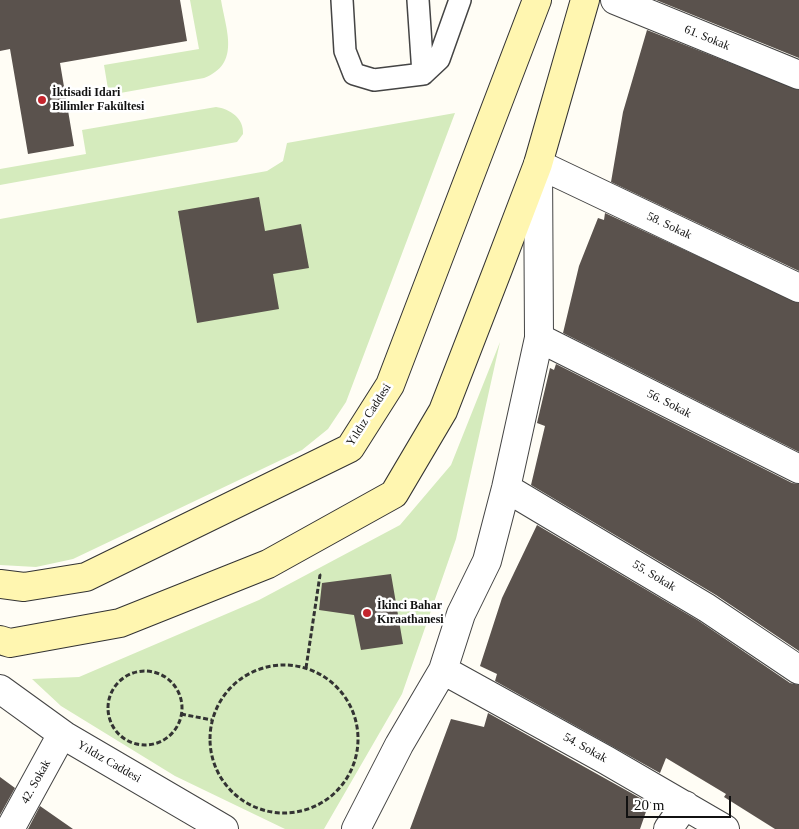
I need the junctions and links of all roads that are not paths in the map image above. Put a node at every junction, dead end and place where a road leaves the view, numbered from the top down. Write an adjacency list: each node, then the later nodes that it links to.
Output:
1 (342, 0): 7 (lane)
2 (418, 0): 7 (lane)
3 (460, 0): 7 (lane)
4 (536, 0): 14 (main road, Yıldız Caddesi)
5 (585, 0): 9 (main road)
6 (615, 0): 8 (street, 61. Sokak)
7 (423, 74)
8 (799, 75)
9 (538, 164): 10 (street, 58. Sokak); 11 (street); 15 (main road)
10 (799, 288)
11 (539, 338): 12 (street, 56. Sokak); 13 (street)
12 (799, 469)
13 (506, 488): 16 (street); 17 (street, 55. Sokak)
14 (0, 584)
15 (0, 640)
16 (443, 670): 20 (street, 54. Sokak); 23 (street)
17 (799, 670)
18 (0, 689): 19 (street, Yıldız Caddesi)
19 (62, 734): 21 (street, 42. Sokak); 22 (street, Yıldız Caddesi)
20 (685, 805): 24 (street); 25 (street, 54. Sokak)
21 (10, 829)
22 (224, 829)
23 (356, 829)
24 (668, 829)
25 (725, 829)

